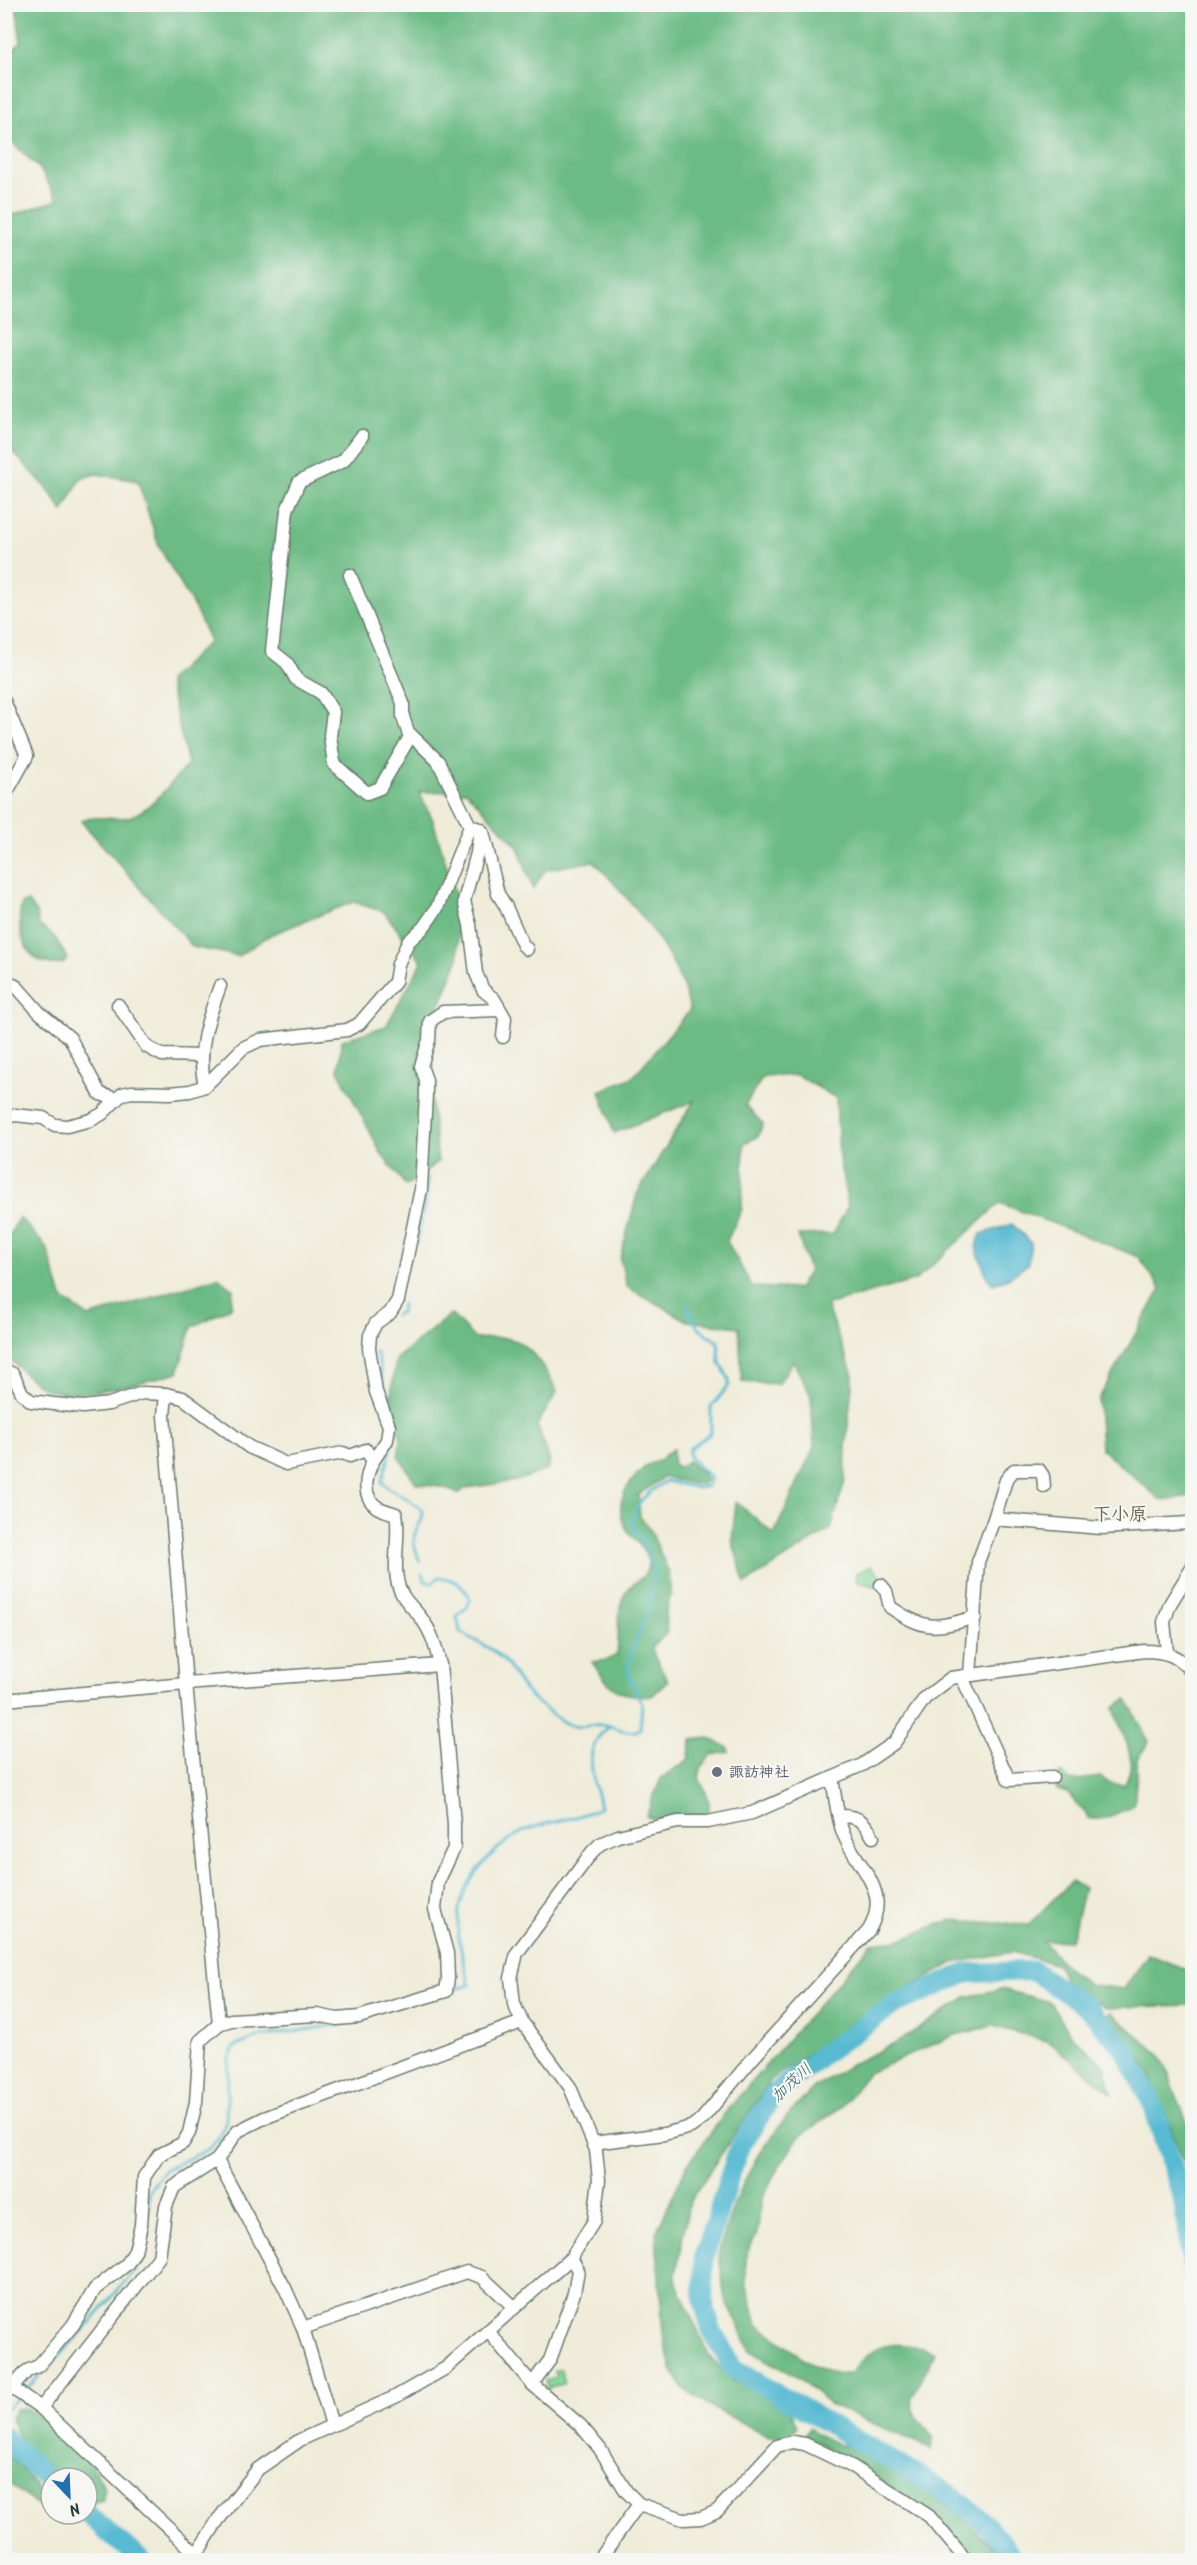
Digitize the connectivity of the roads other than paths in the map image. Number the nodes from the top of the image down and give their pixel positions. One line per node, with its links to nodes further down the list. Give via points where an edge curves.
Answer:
1 (362, 436): 4 (street, via 344,461 299,482 287,510 272,651 296,679 321,693 333,712 330,736 334,764 367,793 380,788)
2 (350, 575): 4 (street, via 403,703 403,717)
3 (4, 701): 5 (street, via 27,756)
4 (411, 735): 6 (street, via 438,761)
5 (4, 797)
6 (475, 828): 7 (street, via 484,833 498,894); 11 (street, via 477,853 464,901 476,973 483,990 495,999); 14 (street, via 437,908 408,942 395,981 359,1024 348,1030 260,1040 243,1048)
7 (527, 949)
8 (4, 979): 15 (street, via 70,1038 100,1094)
9 (220, 986): 13 (street, via 205,1026)
10 (118, 1005): 13 (street, via 147,1047 162,1055)
11 (499, 1010): 12 (street, via 505,1018); 19 (street, via 443,1012 430,1021 421,1066 426,1094 421,1189 398,1300 370,1335 376,1392 389,1426 387,1440)
12 (503, 1037)
13 (202, 1056): 14 (street)
14 (206, 1086): 15 (street, via 170,1093 132,1092)
15 (117, 1100): 16 (street, via 91,1120 67,1126 43,1118)
16 (4, 1118)
17 (4, 1370): 18 (street, via 13,1374 22,1393 31,1401 83,1407 142,1394)
18 (166, 1394): 19 (street, via 183,1398 249,1447 286,1464 350,1456 366,1450); 30 (street)
19 (373, 1461): 27 (street, via 367,1473 369,1497 375,1506 396,1514 399,1591 435,1640)
20 (1044, 1486): 21 (street, via 1039,1470 1014,1470 1006,1480)
21 (994, 1519): 22 (street, via 1101,1528 1190,1523); 25 (street, via 978,1562)
22 (1192, 1527)
23 (1192, 1568): 26 (street, via 1164,1622)
24 (881, 1585): 25 (street, via 890,1607 923,1626 946,1626)
25 (975, 1617): 29 (street)
26 (1167, 1652): 28 (street, via 1185,1663); 29 (street, via 1144,1651)
27 (440, 1665): 30 (street); 37 (street, via 454,1824 454,1848 438,1882 435,1909 447,1953 446,1991 359,2017 337,2019 317,2015)
28 (1192, 1673)
29 (966, 1676): 32 (street, via 1009,1780); 33 (street, via 951,1678 925,1698 894,1743 862,1765)
30 (186, 1683): 31 (street); 37 (street)
31 (4, 1700)
32 (1052, 1777)
33 (832, 1778): 34 (street); 36 (street, via 752,1814 670,1824 600,1844 517,1953 511,1978 514,2004)
34 (840, 1816): 35 (street, via 857,1817); 38 (street, via 843,1832 876,1887 878,1915 869,1930 702,2119 691,2127 664,2134)
35 (873, 1837)
36 (522, 2022): 38 (street, via 570,2086); 39 (street, via 264,2118 238,2131)
37 (219, 2024): 45 (street, via 200,2041 196,2102 189,2133 183,2143 159,2155 144,2177 135,2251 127,2264 95,2289 73,2325 38,2366 27,2371)
38 (593, 2143): 40 (street, via 599,2180 594,2221)
39 (217, 2160): 42 (street); 46 (street, via 174,2187 166,2206 159,2257)
40 (571, 2258): 41 (street); 44 (street, via 578,2270 574,2293 550,2360)
41 (514, 2307): 42 (street, via 482,2277 467,2272); 43 (street)
42 (303, 2328): 47 (street)
43 (488, 2331): 44 (street); 47 (street, via 446,2368 395,2397)
44 (532, 2384): 48 (street, via 581,2426)
45 (11, 2389): 46 (street)
46 (41, 2408): 49 (street)
47 (332, 2425): 49 (street, via 300,2440 258,2469 218,2520)
48 (639, 2505): 50 (street); 51 (street, via 683,2519 701,2518 717,2511 777,2446 805,2444 853,2467 928,2516)
49 (198, 2559)
50 (598, 2560)
51 (966, 2560)

